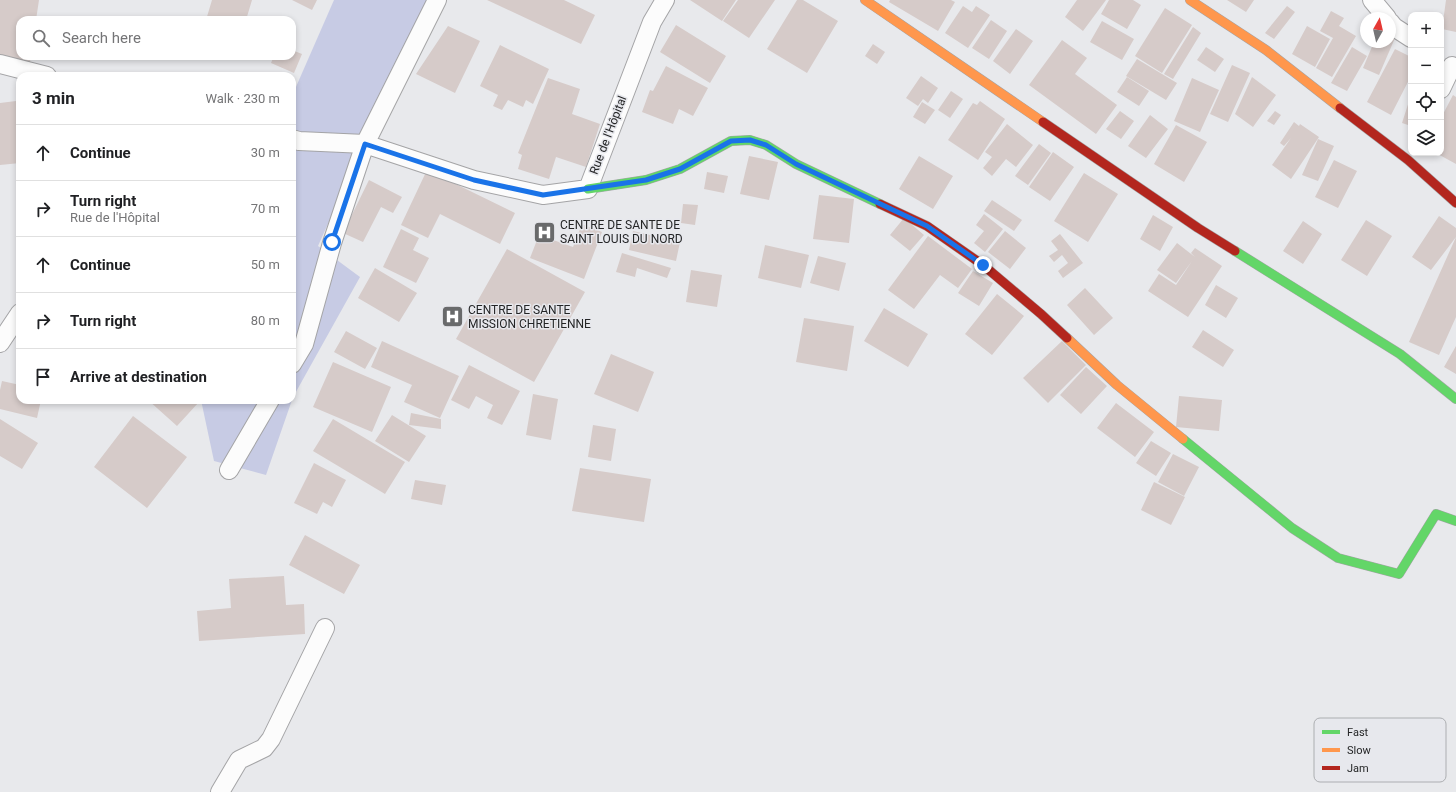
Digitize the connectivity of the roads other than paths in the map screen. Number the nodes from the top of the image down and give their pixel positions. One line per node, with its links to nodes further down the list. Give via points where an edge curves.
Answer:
1 (437, 0): 14 (street)
2 (665, 0): 17 (street, Rue de l'Hôpital, via 652,22)
3 (865, 0): 22 (street, via 1198,228 1400,354)
4 (1190, 0): 15 (street, via 1266,50)
5 (1372, 0): 6 (street)
6 (1382, 12)
7 (1396, 28): 8 (street)
8 (1408, 36)
9 (0, 64): 11 (street)
10 (1450, 65): 12 (street)
11 (31, 72)
12 (1443, 84)
13 (296, 141): 14 (street, Rue de l'Hôpital)
14 (365, 144): 17 (street, Rue de l'Hôpital, via 474,180 543,195); 21 (street, via 332,242 304,344)
15 (1408, 155)
16 (1409, 156): 18 (street)
17 (588, 189): 25 (street, via 646,180 680,169 731,141 750,140 766,145 796,164 927,226 983,265 1041,314 1116,385 1292,528 1338,558 1399,574 1436,514)
18 (1456, 202)
19 (16, 319): 20 (street)
20 (0, 343)
21 (296, 357)
22 (1456, 399)
23 (268, 404): 24 (street)
24 (229, 470)
25 (1456, 521)
26 (325, 628): 27 (street, via 272,739 264,748 239,760)
27 (220, 792)

